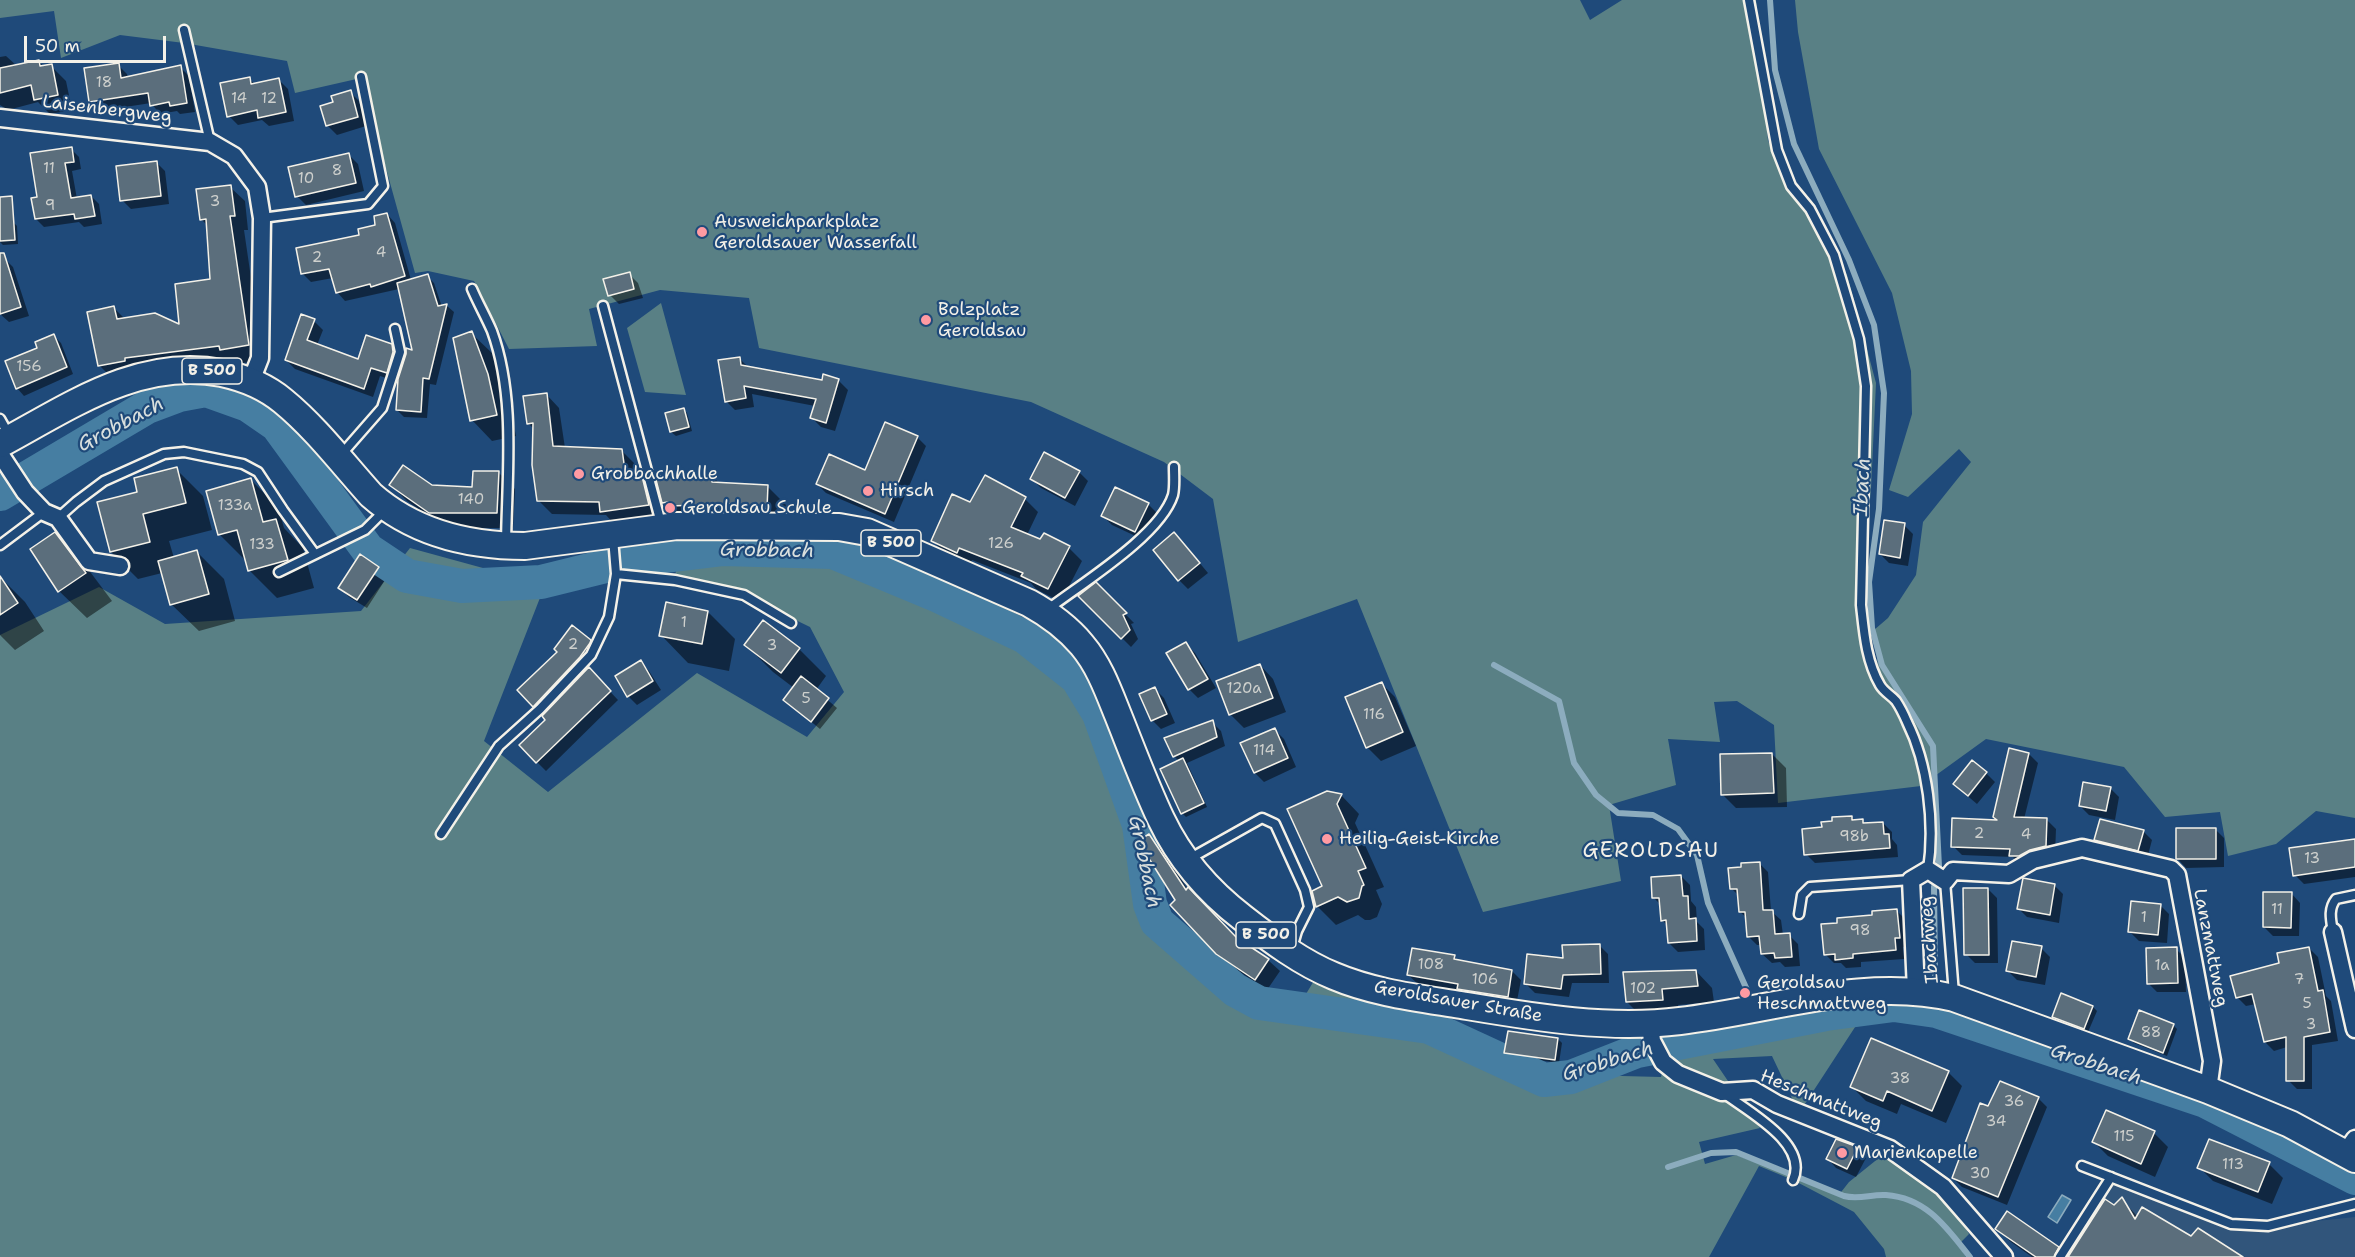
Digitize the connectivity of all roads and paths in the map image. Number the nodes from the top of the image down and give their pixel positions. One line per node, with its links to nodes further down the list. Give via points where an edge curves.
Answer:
1 (1749, 0): 29 (lane, via 1777,150 1791,186 1810,209 1834,255 1859,339 1866,386 1861,605 1864,636 1880,686 1896,701 1921,753 1930,852)
2 (183, 30): 5 (lane)
3 (361, 77): 6 (lane, via 383,186 368,204)
4 (0, 118): 5 (street, Laisenbergweg)
5 (210, 142): 6 (street, Laisenbergweg, via 234,156 256,187)
6 (262, 218): 10 (street, Laisenbergweg, via 260,358)
7 (472, 289): 19 (lane, via 492,331 503,376 508,433)
8 (603, 306): 16 (lane)
9 (395, 328): 12 (lane, via 400,352 382,408)
10 (251, 381): 11 (main road, Geroldsauer Straße / B 500, via 193,369 144,375 115,384); 12 (main road, Geroldsauer Straße / B 500, via 283,401)
11 (3, 439): 15 (street, Geroldsauer Straße, via 11,471 25,492)
12 (338, 459): 14 (main road, Geroldsauer Straße / B 500)
13 (1174, 467): 24 (lane, via 1173,495 1154,527)
14 (387, 509): 19 (main road, Geroldsauer Straße / B 500, via 437,533); 20 (lane, via 365,530)
15 (51, 515): 18 (lane); 20 (lane, via 104,481 164,454 184,452 243,464 258,472); 21 (street, Geroldsauer Straße, via 89,561)
16 (663, 527): 17 (main road, Geroldsauer Straße / B 500); 24 (main road, Geroldsauer Straße / B 500, via 854,529)
17 (613, 543): 19 (main road, Geroldsauer Straße / B 500); 23 (lane)
18 (0, 545)
19 (506, 546)
20 (315, 554): 22 (lane)
21 (120, 566)
22 (279, 572)
23 (616, 574): 25 (lane, via 675,580 744,595); 26 (lane, via 609,617 591,654 499,746)
24 (1044, 612): 28 (main road, Geroldsauer Straße / B 500, via 1077,639 1099,670 1162,820)
25 (791, 623)
26 (441, 834)
27 (2082, 848): 29 (street, Ibachweg, via 2033,860 2009,874 1953,871); 39 (street, Lanzmattweg, via 2171,869 2177,875 2212,1061)
28 (1186, 861): 34 (main road, Geroldsauer Straße / B 500, via 1215,894); 34 (lane, via 1262,818 1275,824 1309,907)
29 (1937, 875): 30 (street); 36 (lane, Ibachweg)
30 (1911, 880): 32 (lane, via 1810,887 1802,895); 35 (street)
31 (2355, 895): 33 (lane, via 2336,899 2332,904)
32 (1799, 914)
33 (2333, 932): 37 (street)
34 (1291, 952): 38 (main road, Geroldsauer Straße / B 500, via 1333,976 1403,996)
35 (1916, 990): 36 (main road, Geroldsauer Straße / B 500); 38 (main road, Geroldsauer Straße / B 500, via 1876,990 1680,1022)
36 (1954, 998): 39 (main road, Geroldsauer Straße / B 500)
37 (2355, 1029)
38 (1651, 1032): 40 (street, Heschmattweg, via 1663,1062 1678,1074)
39 (2208, 1090): 41 (main road, Geroldsauer Straße / B 500)
40 (1722, 1092): 43 (lane, Heschmattweg, via 1777,1133 1795,1157); 46 (street, Heschmattweg, via 1753,1090 1777,1104 1890,1149 1943,1187)
41 (2352, 1150)
42 (2082, 1166): 44 (lane)
43 (1794, 1176)
44 (2111, 1177): 45 (lane, via 2232,1224 2268,1226); 47 (lane)
45 (2355, 1204)
46 (2004, 1257)
47 (2060, 1257)

